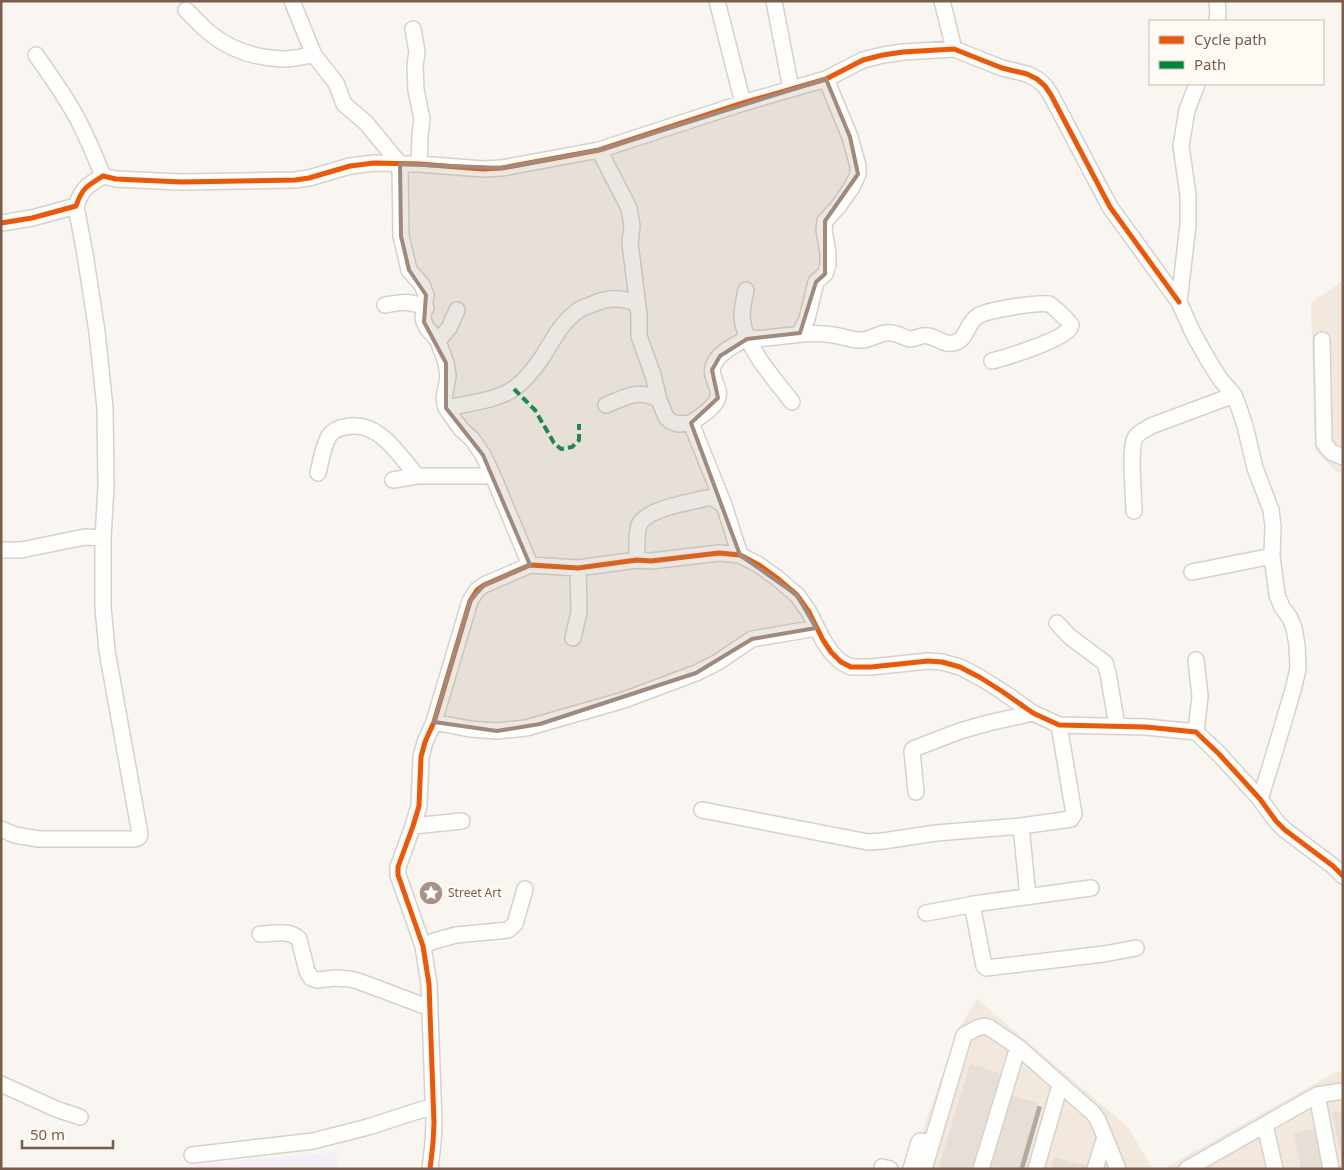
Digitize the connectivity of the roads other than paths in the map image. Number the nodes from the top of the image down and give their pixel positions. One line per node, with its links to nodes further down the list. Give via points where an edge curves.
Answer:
1 (292, 1): 11 (street)
2 (717, 1): 15 (street)
3 (774, 1): 14 (street)
4 (942, 1): 9 (street)
5 (1217, 1): 7 (street)
6 (186, 10): 11 (street, via 211,34 245,52 284,59)
7 (1217, 20)
8 (413, 30): 18 (street, via 417,52 416,90 422,119)
9 (954, 49): 12 (street, via 882,55 863,60); 23 (street, via 1026,74 1045,86 1110,207)
10 (36, 55): 19 (street, via 77,117)
11 (314, 55): 17 (street, via 336,83 344,104 366,123)
12 (826, 79): 14 (street); 28 (street, via 850,137 858,174 838,207 825,221 828,265 825,274 816,282)
13 (1197, 85): 23 (street, via 1187,110 1181,146 1188,196 1188,225)
14 (791, 89): 15 (street)
15 (744, 103): 16 (street)
16 (598, 150): 18 (street, via 502,168); 24 (street, via 629,208)
17 (400, 164): 18 (street); 19 (street, via 350,166 296,180 181,182); 26 (street, via 401,236 409,270 426,295)
18 (419, 164)
19 (103, 176): 20 (street, via 83,191)
20 (76, 206): 21 (street); 46 (street, via 86,254 105,408)
21 (1, 223)
22 (746, 290): 29 (street, via 742,316)
23 (1179, 302): 33 (street, via 1207,358)
24 (637, 304): 34 (street, via 639,336 654,375); 37 (street, via 613,298 579,310 568,319 529,375 514,389 498,397)
25 (385, 305): 26 (street, via 409,302)
26 (426, 308): 31 (street, via 424,322)
27 (457, 310): 31 (street)
28 (800, 333): 29 (street); 32 (street, via 852,340 893,333 905,338 928,336 954,343 966,334 978,316 1044,304 1051,305 1070,322 1066,334)
29 (747, 339): 35 (street); 38 (street, via 731,347 713,364 718,398)
30 (1322, 340): 39 (street, via 1324,443 1330,452)
31 (438, 341): 37 (street, via 448,376)
32 (992, 361)
33 (1234, 395): 45 (street, via 1151,426 1136,436 1132,466); 49 (street, via 1271,510)
34 (659, 400): 36 (street, via 637,394); 38 (street, via 670,421)
35 (792, 402)
36 (606, 405)
37 (446, 408): 42 (street, via 477,446)
38 (691, 423): 44 (street)
39 (1343, 457)
40 (318, 473): 41 (street, via 330,436 338,428 352,425 370,428 384,437)
41 (417, 476): 42 (street); 43 (street)
42 (493, 476): 51 (street)
43 (393, 480)
44 (724, 505): 48 (street); 50 (street, via 713,498 706,498 654,511 638,527)
45 (1134, 511)
46 (103, 538): 47 (street, via 85,537 21,550); 69 (street, via 107,651 139,837 39,839)
47 (1, 550)
48 (740, 555): 50 (street, via 719,553); 55 (street, via 760,565 797,595)
49 (1272, 556): 53 (street); 64 (street, via 1277,595 1294,628 1298,669)
50 (637, 560): 52 (street)
51 (530, 565): 52 (street); 59 (street, via 484,585 470,601)
52 (578, 568): 56 (street, via 578,612)
53 (1192, 572)
54 (1056, 623): 61 (street, via 1105,663)
55 (816, 628): 58 (street, via 831,652 851,667 942,662 980,678); 59 (street, via 752,639 696,674 624,700 526,728 497,731)
56 (573, 638)
57 (1196, 660): 62 (street, via 1200,696)
58 (1033, 713): 60 (street); 63 (street, via 960,731 913,749)
59 (434, 722): 67 (street, via 421,757 419,806)
60 (1059, 725): 61 (street); 68 (street, via 1073,817)
61 (1117, 726): 62 (street)
62 (1196, 732): 64 (street)
63 (916, 792)
64 (1260, 799): 70 (street, via 1285,830)
65 (702, 810): 68 (street, via 868,842)
66 (462, 821): 67 (street)
67 (413, 826): 77 (street, via 398,875)
68 (1021, 826): 73 (street)
69 (1, 829)
70 (1343, 876)
71 (1092, 888): 73 (street)
72 (525, 889): 77 (street, via 515,924 508,930 456,935)
73 (1028, 897): 74 (street)
74 (972, 904): 75 (street); 78 (street, via 984,966 988,968)
75 (926, 913)
76 (260, 934): 79 (street, via 295,935 311,978 358,981)
77 (423, 946): 79 (street)
78 (1136, 948)
79 (430, 1008): 85 (street)
80 (1018, 1048): 82 (street); 89 (street, via 984,1026 964,1035); 94 (street)
81 (1, 1084): 86 (street)
82 (1060, 1085): 88 (street, via 1093,1113); 95 (street)
83 (1343, 1091): 84 (street)
84 (1317, 1095): 87 (street); 100 (street)
85 (433, 1106): 90 (street, via 313,1141); 91 (street)
86 (80, 1118)
87 (1265, 1125): 98 (street); 99 (street)
88 (1104, 1137): 96 (street); 97 (street)
89 (932, 1143): 92 (street, via 919,1142); 93 (street)
90 (192, 1155)
91 (430, 1169)
92 (911, 1169)
93 (924, 1169)
94 (981, 1169)
95 (1036, 1169)
96 (1095, 1169)
97 (1118, 1169)
98 (1187, 1169)
99 (1275, 1169)
100 (1331, 1169)

